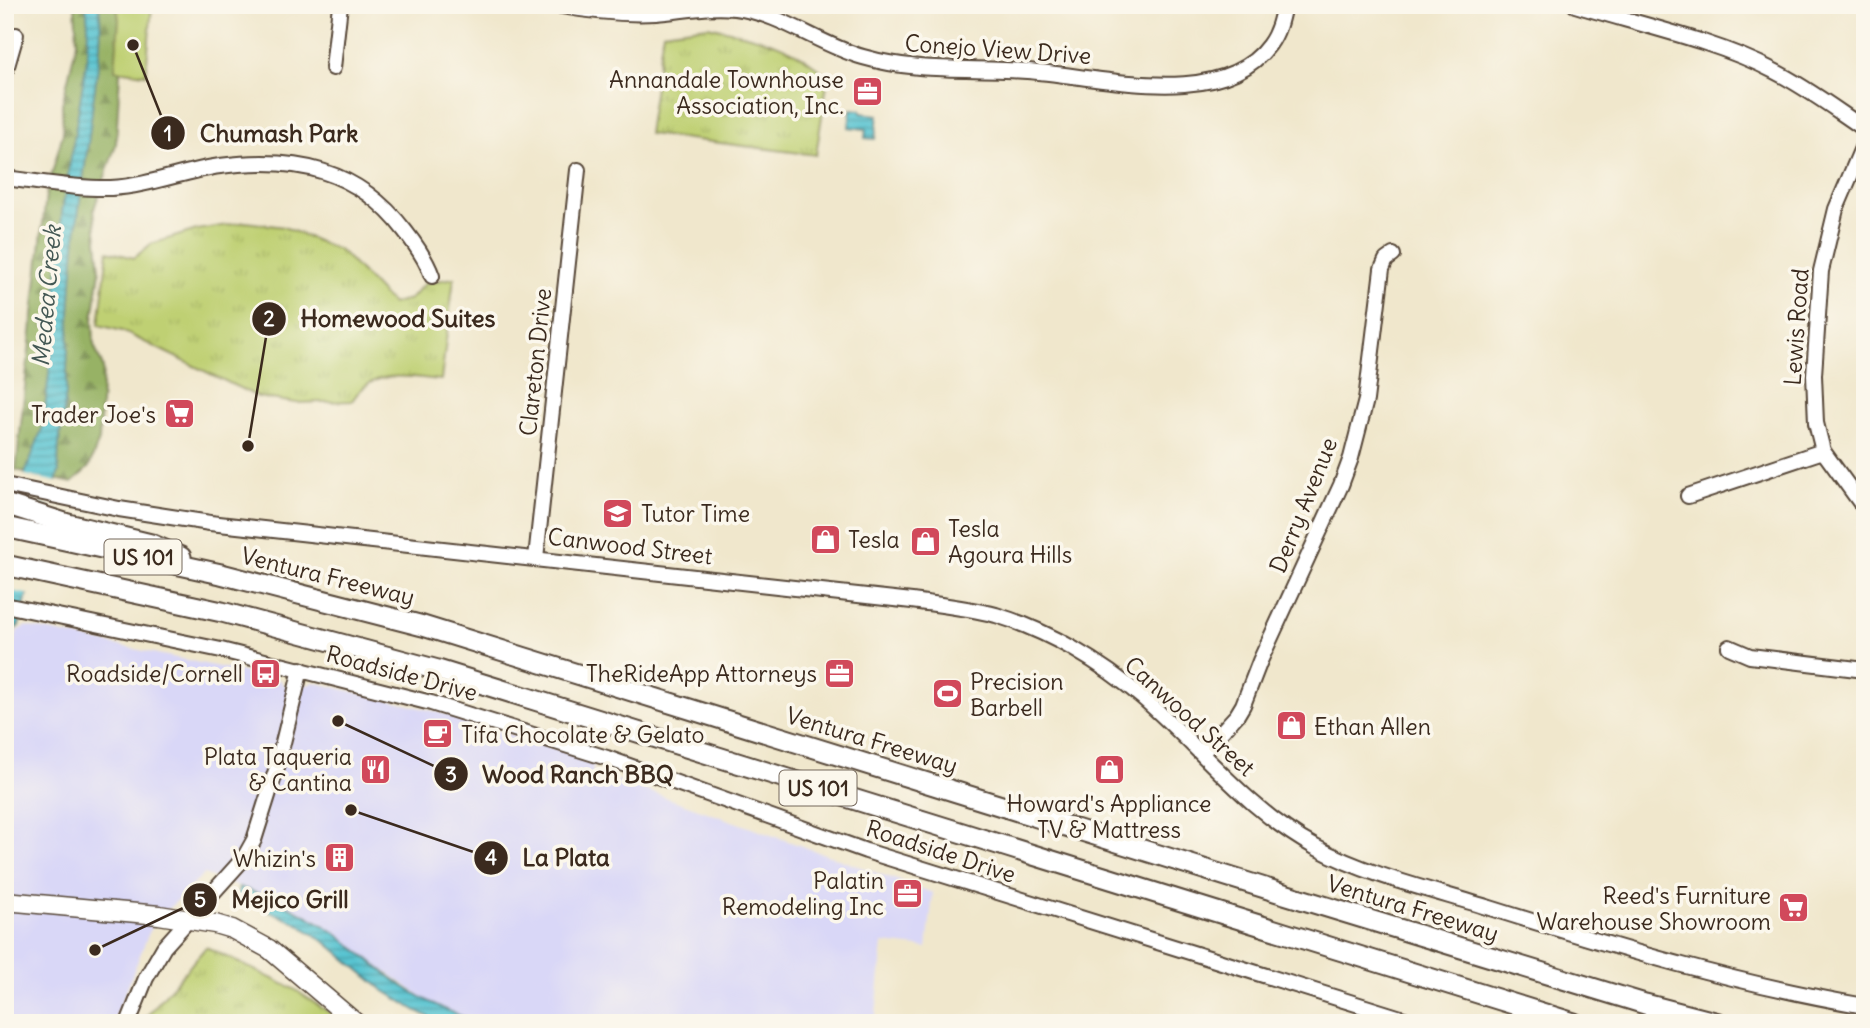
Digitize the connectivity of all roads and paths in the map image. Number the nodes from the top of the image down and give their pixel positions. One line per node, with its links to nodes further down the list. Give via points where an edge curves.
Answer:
1 (340, 5): 7 (street)
2 (555, 5): 3 (street, Conejo View Drive, via 624,14 736,8 767,16 863,57 911,68 1030,71 1181,84 1213,79 1253,61 1279,28)
3 (1284, 5)
4 (1575, 5): 5 (street)
5 (1600, 9): 9 (street, via 1752,61)
6 (16, 35): 8 (street)
7 (333, 68)
8 (5, 73)
9 (1865, 129)
10 (1865, 141): 15 (street, Lewis Road, via 1836,209 1821,271 1814,393)
11 (578, 170): 21 (street, Clareton Drive)
12 (5, 178): 14 (street, via 99,188 222,166 283,165 334,174 369,193 392,214)
13 (1393, 255): 27 (street, Derry Avenue, via 1382,269 1366,400 1341,485 1243,705)
14 (432, 276)
15 (1823, 452): 17 (street); 18 (street, Lewis Road)
16 (7, 495): 20 (highway); 21 (street, Canwood Street, via 58,497 210,523)
17 (1688, 496)
18 (1865, 509)
19 (5, 527): 20 (highway, Ventura Freeway / US 101)
20 (67, 532): 35 (highway, Ventura Freeway / US 101, via 423,626 1307,901)
21 (536, 558): 27 (street, Canwood Street, via 912,601 996,616 1049,636 1092,660 1144,699)
22 (5, 565): 34 (highway, US 101, via 222,612 438,670)
23 (5, 605): 25 (street, Roadside Drive)
24 (1729, 647): 26 (street, via 1750,656)
25 (301, 669): 29 (street, via 254,840 244,858); 33 (street, Roadside Drive, via 432,703 607,758 866,851)
26 (1865, 670)
27 (1202, 754): 30 (street, Canwood Street, via 1262,812 1356,866 1648,957)
28 (5, 901): 29 (main road)
29 (189, 919): 31 (street, via 154,962); 32 (main road, via 232,929 269,949)
30 (1865, 1006)
31 (128, 1023)
32 (356, 1023)
33 (1418, 1023)
34 (1574, 1023)
35 (1718, 1023)

